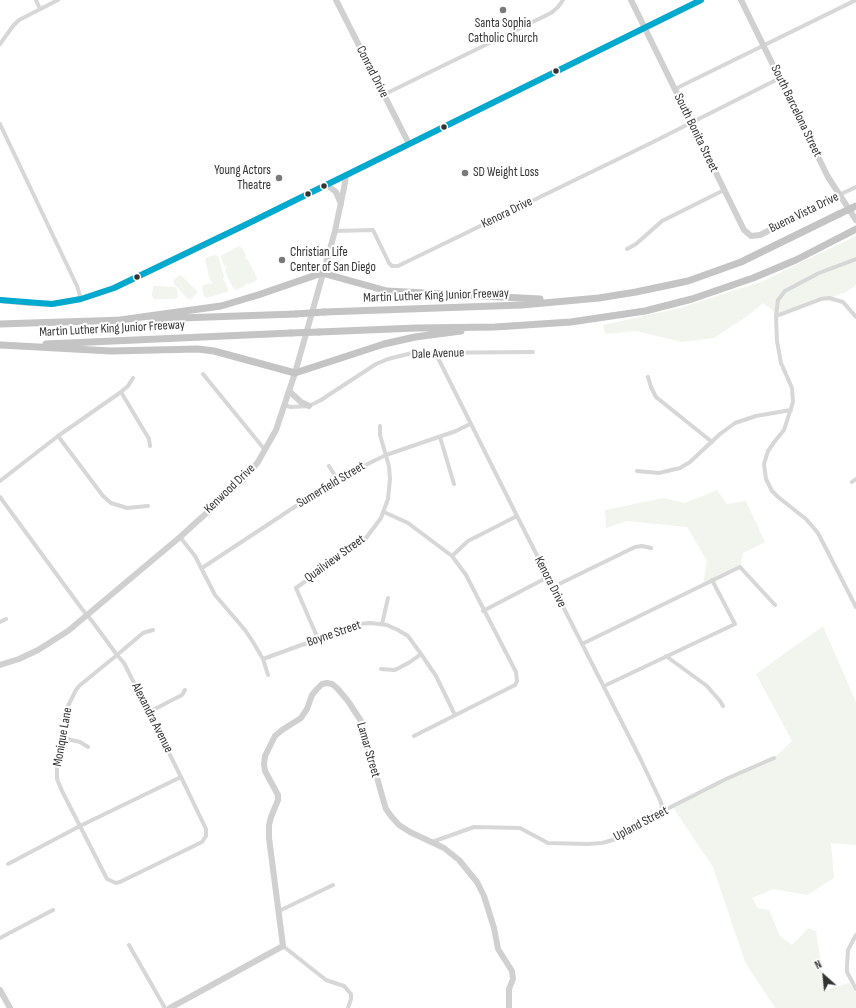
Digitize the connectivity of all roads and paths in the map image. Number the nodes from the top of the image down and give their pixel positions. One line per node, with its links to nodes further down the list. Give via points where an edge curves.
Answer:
1 (36, 0): 10 (street)
2 (58, 0): 10 (street)
3 (336, 0): 16 (main road, Conrad Drive)
4 (562, 0): 16 (street, via 551,13)
5 (631, 0): 11 (main road, South Bonita Street)
6 (701, 0): 11 (main road)
7 (741, 0): 13 (main road, South Barcelona Street)
8 (854, 1): 9 (street); 13 (street)
9 (856, 7)
10 (40, 9): 12 (street, via 19,20)
11 (644, 28): 15 (main road, South Bonita Street); 19 (main road)
12 (0, 44)
13 (763, 46): 14 (main road, South Barcelona Street); 15 (street)
14 (780, 78): 17 (street); 24 (main road, South Barcelona Street)
15 (675, 89): 17 (main road, South Bonita Street)
16 (383, 95): 19 (main road, Conrad Drive)
17 (692, 122): 23 (main road, South Bonita Street); 29 (street, Kenora Drive, via 398,266 389,263 373,230)
18 (0, 124): 34 (street)
19 (409, 144): 20 (main road)
20 (346, 176): 21 (main road); 25 (main road, Kenwood Drive)
21 (327, 185): 25 (main road, via 336,192); 34 (main road, via 120,285)
22 (856, 187): 24 (street, Buena Vista Drive)
23 (724, 190): 30 (main road, South Bonita Street, via 744,230); 31 (street, via 662,221)
24 (839, 195): 27 (main road, South Barcelona Street); 30 (main road, Buena Vista Drive, via 760,235)
25 (341, 204): 29 (main road, Kenwood Drive)
26 (856, 206): 36 (highway, Martin Luther King Junior Freeway, bridge, via 741,262 688,280 636,292)
27 (856, 220)
28 (854, 230): 41 (highway, Martin Luther King Junior Freeway, via 775,269 692,299 646,311 595,319)
29 (335, 231): 33 (main road, Kenwood Drive)
30 (751, 236)
31 (627, 249)
32 (856, 259): 37 (street, via 819,273 785,292 777,303)
33 (322, 273): 36 (highway, via 387,292); 39 (highway, via 221,306); 45 (main road, Kenwood Drive)
34 (81, 299): 35 (main road, via 46,304)
35 (0, 300)
36 (568, 301): 39 (highway, Martin Luther King Junior Freeway, bridge, via 522,305)
37 (776, 316): 38 (street, via 829,298 843,302); 53 (street, via 781,363 792,388)
38 (856, 317)
39 (120, 320): 40 (highway, Martin Luther King Junior Freeway)
40 (0, 324)
41 (495, 327): 42 (highway, Martin Luther King Junior Freeway, bridge); 45 (highway, via 392,342)
42 (0, 345): 45 (highway, via 110,351 198,349)
43 (435, 352): 44 (street, Dale Avenue); 52 (street, Dale Avenue, via 412,353 376,364); 54 (street, Kenora Drive)
44 (533, 352)
45 (295, 373): 49 (main road, Kenwood Drive)
46 (203, 374): 60 (street)
47 (648, 377): 58 (street, via 656,397)
48 (132, 378): 50 (street)
49 (289, 391): 51 (main road, Kenwood Drive); 52 (main road)
50 (121, 392): 56 (street); 59 (street, via 149,439)
51 (284, 404): 52 (street, Dale Avenue, via 291,407); 60 (main road, Kenwood Drive, via 276,430)
52 (309, 406)
53 (791, 410): 58 (street, via 756,416 736,423); 80 (street, via 784,430 768,451 764,464 766,479 778,497 813,526)
54 (470, 424): 57 (street, Sumerfield Street); 70 (street, Kenora Drive)
55 (380, 426): 61 (street, Quailview Street)
56 (58, 436): 65 (street); 68 (street, via 103,496 112,503 127,508)
57 (440, 437): 61 (street, Sumerfield Street); 66 (street)
58 (712, 442): 63 (street, via 690,462 674,470 659,473)
59 (150, 446)
60 (266, 450): 71 (main road, Kenwood Drive, via 243,480)
61 (386, 455): 64 (street, Sumerfield Street); 69 (street, Quailview Street, via 390,486)
62 (329, 466): 64 (street)
63 (637, 471)
64 (337, 479): 74 (street, Sumerfield Street)
65 (0, 481)
66 (454, 484)
67 (0, 497): 82 (street, Alexandra Avenue)
68 (148, 506)
69 (384, 512): 73 (street, via 408,523); 87 (street, Quailview Street, via 366,538 296,588)
70 (516, 516): 73 (street, via 468,542); 75 (street, Kenora Drive)
71 (180, 537): 74 (street); 82 (main road, Kenwood Drive)
72 (651, 548): 77 (street, via 635,547)
73 (452, 556): 81 (street, via 466,575)
74 (202, 568): 92 (street, via 215,595 245,630)
75 (548, 577): 77 (street, Kenora Drive); 81 (street)
76 (712, 580): 79 (street, via 740,567); 88 (street); 91 (street, via 735,624)
77 (553, 587): 88 (street, Kenora Drive)
78 (388, 598): 85 (street)
79 (775, 605)
80 (856, 607)
81 (483, 610): 100 (street, via 516,672 517,681 515,685)
82 (86, 614): 90 (street, Alexandra Avenue); 93 (main road, Kenwood Drive, via 48,645)
83 (6, 619): 84 (street)
84 (0, 622)
85 (382, 624): 87 (street, Boyne Street, via 359,624); 89 (street, Boyne Street, via 408,636)
86 (153, 630): 90 (street, Monique Lane, via 143,633)
87 (318, 639): 92 (street, Boyne Street)
88 (582, 644): 96 (street, Kenora Drive)
89 (421, 654): 94 (street, via 394,670); 100 (street, Boyne Street, via 436,676)
90 (117, 655): 99 (street, Alexandra Avenue); 102 (street, Monique Lane, via 79,686 73,694 66,711)
91 (666, 656): 96 (street); 98 (street, via 707,686)
92 (263, 660): 95 (street)
93 (0, 665)
94 (381, 669)
95 (268, 675)
96 (604, 686): 106 (street, Kenora Drive, via 660,800)
97 (185, 690): 99 (street, via 182,695)
98 (723, 706)
99 (149, 712): 105 (street, Alexandra Avenue)
100 (456, 716): 101 (street)
101 (414, 736)
102 (63, 738): 103 (street); 107 (street, Monique Lane, via 57,764 57,779)
103 (88, 747)
104 (774, 758): 106 (street, Upland Street)
105 (181, 777): 107 (street); 110 (street, Alexandra Avenue, via 206,829 206,836 202,842 120,882 111,881)
106 (661, 812): 108 (street, Upland Street, via 657,818 616,839 602,843 548,843 520,828 474,827)
107 (80, 826): 109 (street); 110 (street, Monique Lane)
108 (432, 842): 113 (main road, Lamar Street, via 410,832 386,809 361,721 337,688 332,684 322,684 312,695 301,718 275,736 265,756 265,771 278,795 269,833); 124 (main road, Lamar Street, via 459,860 477,882 484,896 498,949 512,971)
109 (8, 864)
110 (104, 873)
111 (333, 885): 113 (street)
112 (53, 910): 115 (street)
113 (279, 911): 117 (main road, Lamar Street)
114 (856, 936): 118 (street, via 848,950 847,965)
115 (0, 938)
116 (130, 945): 121 (street)
117 (283, 946): 122 (main road); 123 (street, via 326,980 344,986 351,994)
118 (856, 989)
119 (0, 990): 120 (main road)
120 (10, 1008)
121 (165, 1008)
122 (170, 1008)
123 (348, 1008)
124 (509, 1008)

